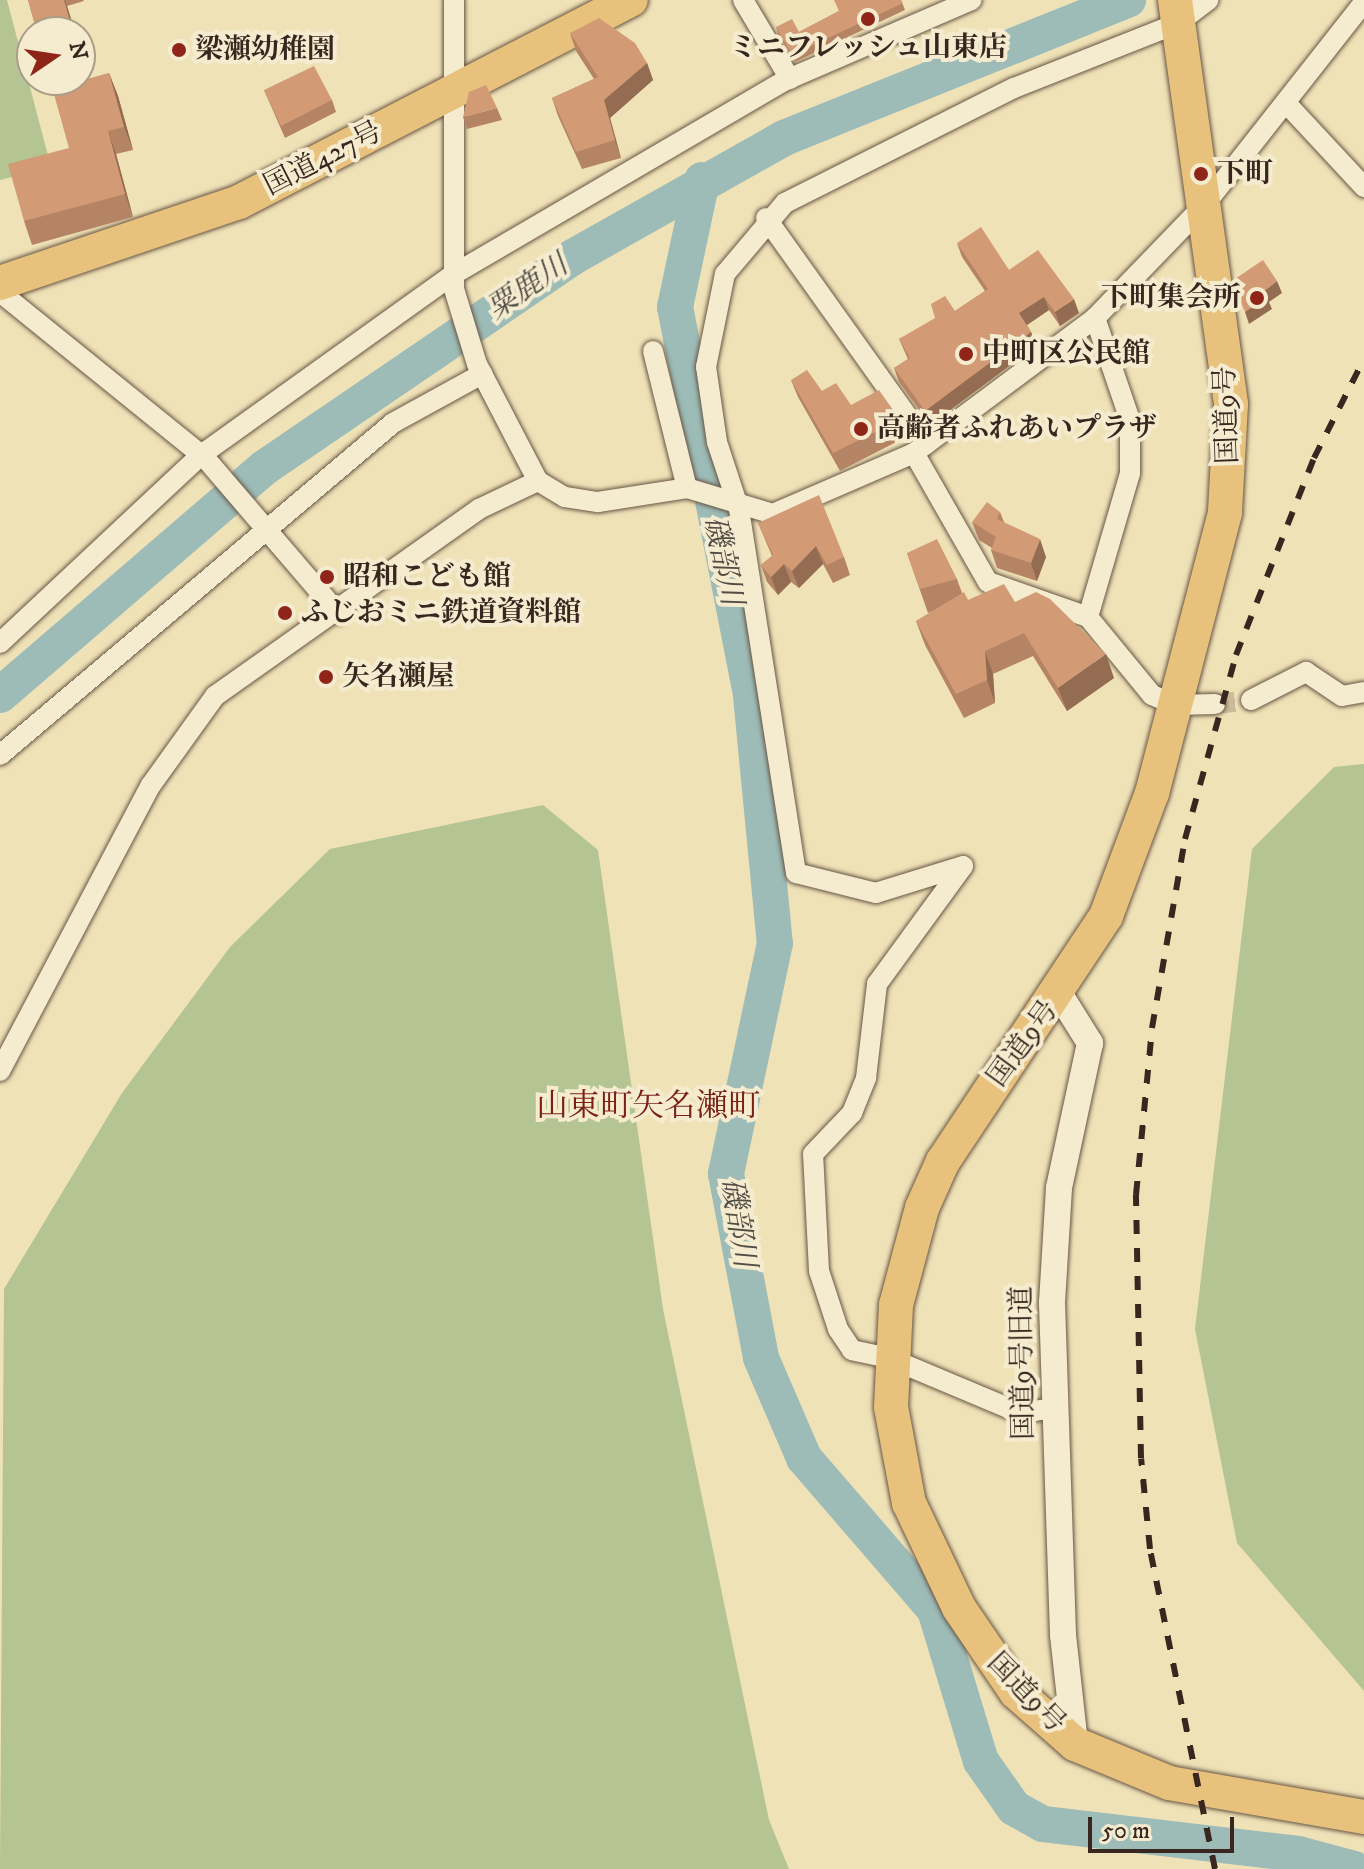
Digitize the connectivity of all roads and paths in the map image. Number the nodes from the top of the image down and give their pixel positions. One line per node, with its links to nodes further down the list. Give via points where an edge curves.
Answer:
1 (454, 0): 9 (street)
2 (631, 0): 9 (highway, 国道427号)
3 (743, 0): 8 (street)
4 (972, 0): 8 (street)
5 (1208, 0): 7 (street)
6 (1364, 2): 10 (street)
7 (1176, 11): 12 (highway, 国道9号); 13 (street, via 851,164)
8 (790, 79): 14 (street)
9 (454, 90): 14 (street); 15 (highway, 国道427号, via 239,202)
10 (1286, 103): 11 (street); 12 (street)
11 (1364, 187)
12 (1206, 203): 17 (street); 32 (highway, 国道9号, via 1231,404 1230,471)
13 (766, 218): 20 (street); 24 (street, via 725,274 706,367 717,442)
14 (454, 282): 19 (street); 21 (street)
15 (0, 283)
16 (0, 292): 21 (street)
17 (1095, 318): 20 (street); 27 (street, via 1130,420 1130,473)
18 (653, 351): 23 (street)
19 (480, 369): 22 (street); 25 (street, via 393,423)
20 (921, 448): 24 (street, via 773,514); 27 (street, via 988,582)
21 (203, 457): 25 (street); 28 (street)
22 (538, 481): 23 (street, via 565,497 598,502); 26 (street, via 479,509)
23 (687, 488): 24 (street)
24 (739, 509): 36 (street, via 796,873 876,893 963,866 877,984 866,1078 852,1113 813,1154 819,1271 838,1329 852,1350)
25 (265, 526): 26 (street); 33 (street)
26 (339, 614): 35 (street, via 215,696 151,785)
27 (1088, 617): 32 (street, via 1126,672)
28 (0, 643)
29 (1364, 692): 30 (street, via 1342,696 1306,672)
30 (1251, 700)
31 (1215, 704): 32 (street)
32 (1175, 705): 34 (highway, 国道9号, via 1132,855)
33 (0, 755)
34 (1060, 995): 36 (highway, 国道9号, via 943,1161 907,1256); 37 (street, 国道9号旧道, via 1090,1043 1059,1188)
35 (0, 1071)
36 (889, 1358): 37 (street, via 1020,1413); 38 (highway, 国道9号, via 898,1455 932,1559 984,1652)
37 (1055, 1408): 38 (street, 国道9号旧道, via 1063,1635)
38 (1075, 1744): 39 (highway, 国道9号, via 1169,1783)
39 (1364, 1817)

